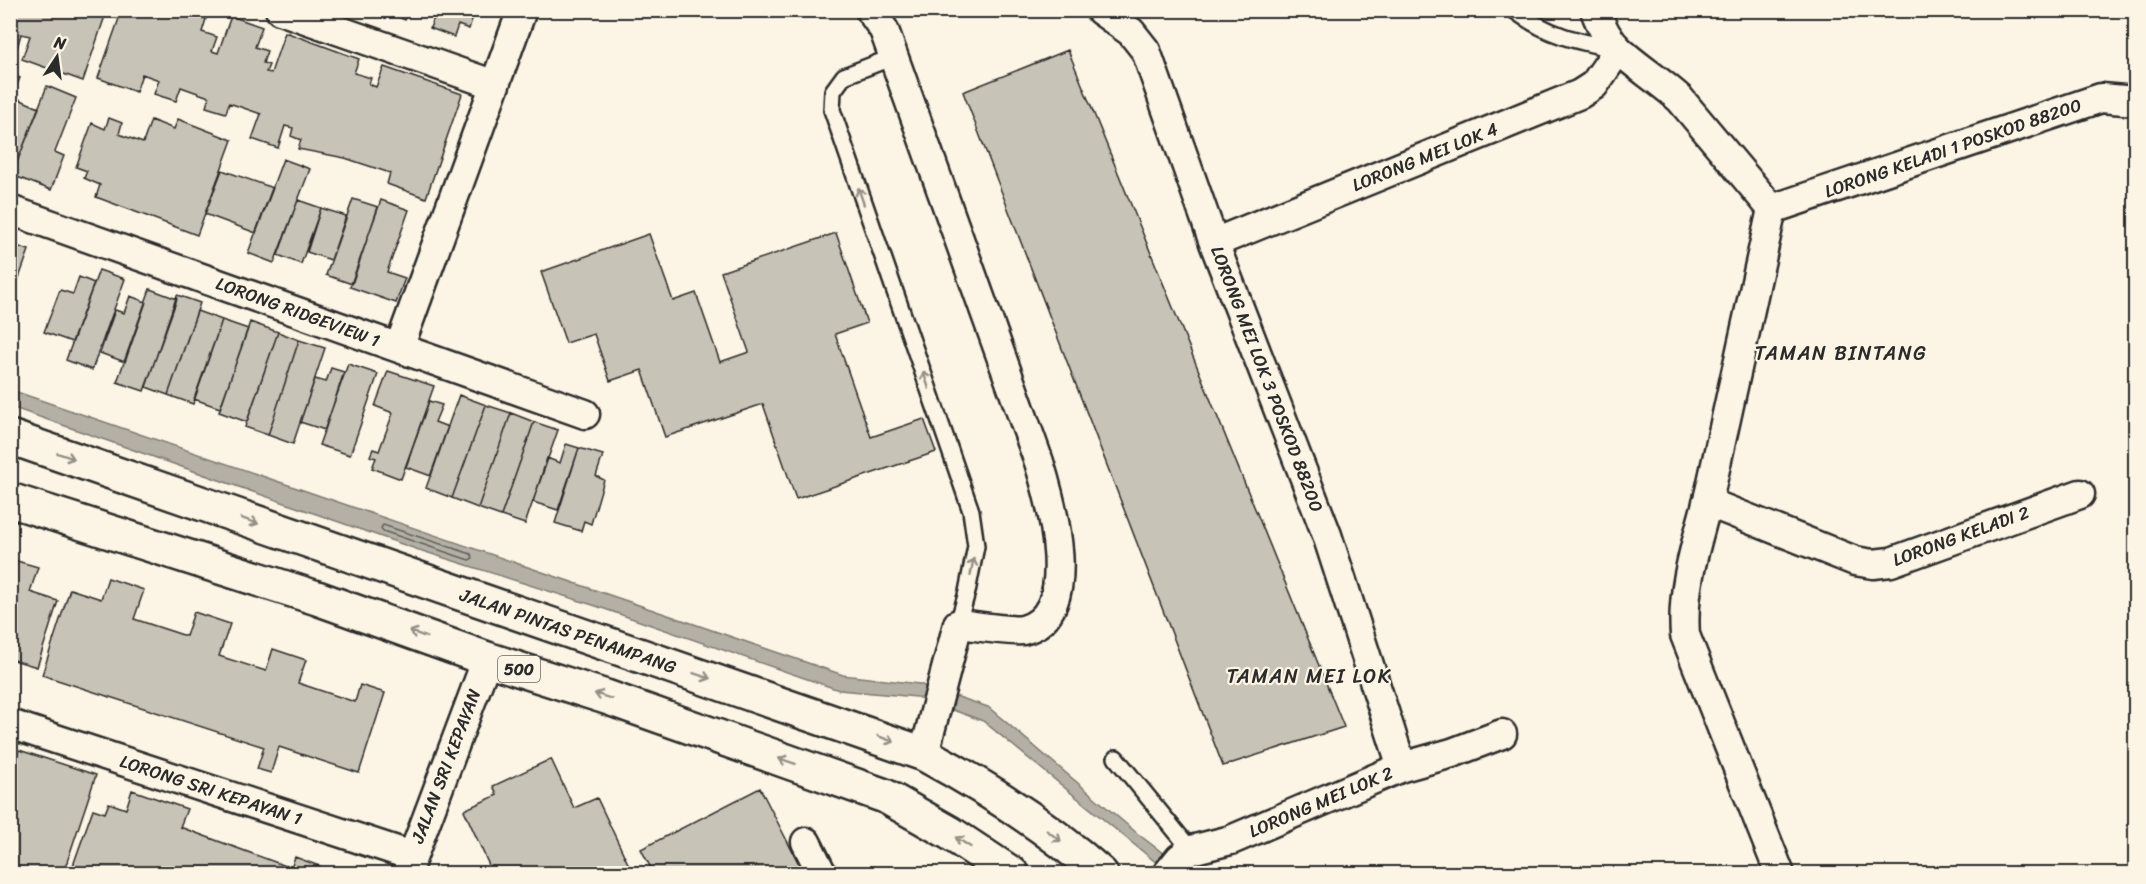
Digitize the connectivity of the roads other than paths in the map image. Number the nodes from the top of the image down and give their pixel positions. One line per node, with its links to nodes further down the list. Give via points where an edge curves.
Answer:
1 (280, 10): 9 (street)
2 (522, 10): 9 (street)
3 (870, 10): 8 (street, via 884,30)
4 (1100, 10): 13 (street, LORONG MEI LOK 3 POSKOD 88200, via 1131,32 1146,51)
5 (1514, 10): 7 (lane, via 1568,39)
6 (1595, 10): 7 (street)
7 (1618, 50): 11 (street, via 1680,99); 13 (street, LORONG MEI LOK 4, via 1594,85 1580,94)
8 (893, 57): 20 (lane, one-way to 8, via 976,546 971,511 831,110 833,91 844,76); 20 (street, via 1039,462 1058,539 1055,596 1045,619 1023,630)
9 (495, 85): 14 (street)
10 (2136, 101): 11 (street, LORONG KELADI 1 POSKOD 88200, via 2101,98)
11 (1772, 209): 19 (street)
12 (10, 210): 14 (street, LORONG RIDGEVIEW 1)
13 (1214, 243): 26 (street, LORONG MEI LOK 3 POSKOD 88200, via 1327,535)
14 (399, 348): 15 (street, LORONG RIDGEVIEW 1)
15 (585, 414)
16 (10, 437): 24 (main road, JALAN PINTAS PENAMPANG, one-way to 24)
17 (2079, 494): 19 (street, LORONG KELADI 2, via 1891,562 1873,564 1855,561)
18 (10, 500): 21 (main road, 500, one-way to 18, via 317,598)
19 (1707, 502): 33 (street, via 1686,584 1685,635)
20 (958, 624): 24 (street)
21 (487, 659): 29 (street, JALAN SRI KEPAYAN); 31 (main road, 500, one-way to 21, via 885,796)
22 (10, 724): 29 (street, LORONG SRI KEPAYAN 1)
23 (1502, 734): 26 (street, LORONG MEI LOK 2)
24 (924, 753): 32 (main road, JALAN PINTAS PENAMPANG, one-way to 32, via 1019,810)
25 (1116, 758): 28 (lane)
26 (1402, 767): 28 (street, LORONG MEI LOK 2)
27 (806, 842): 30 (street)
28 (1179, 861)
29 (409, 865)
30 (822, 873)
31 (1012, 873)
32 (1101, 873)
33 (1780, 873)

